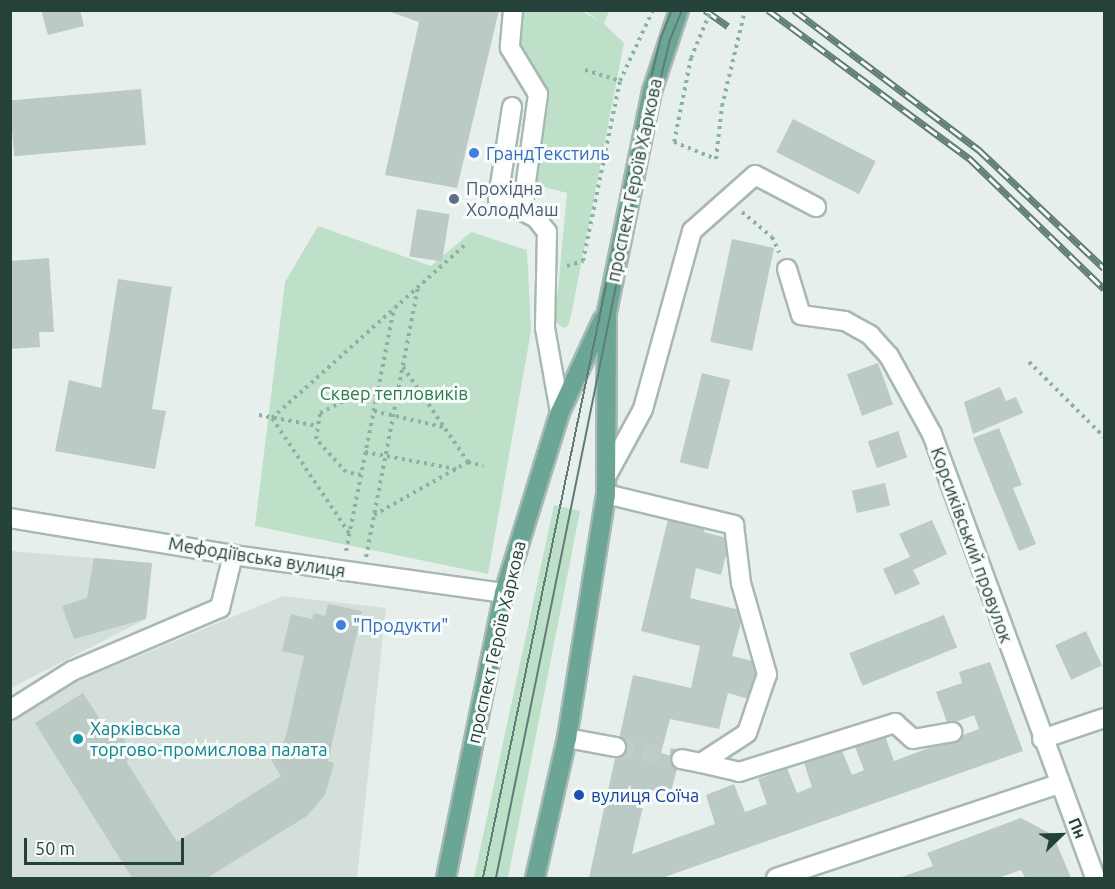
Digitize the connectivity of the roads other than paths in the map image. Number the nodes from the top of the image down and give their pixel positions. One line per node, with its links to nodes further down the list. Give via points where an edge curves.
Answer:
1 (513, 10): 5 (street, via 510,48 538,94)
2 (679, 10): 7 (main road, проспект Героїв Харкова, via 663,48)
3 (512, 107): 5 (street, via 498,199)
4 (816, 207): 9 (street, via 755,175 692,231 643,409)
5 (522, 211): 8 (street, via 536,218 547,232 544,328)
6 (788, 269): 17 (street, Корсиківський провулок, via 801,315 846,321 870,335 889,356 932,434)
7 (607, 312): 8 (main road, проспект Героїв Харкова); 9 (main road, проспект Героїв Харкова)
8 (560, 412): 12 (main road, проспект Героїв Харкова)
9 (606, 485): 16 (main road, проспект Героїв Харкова); 20 (street, via 734,525 741,583 767,674 747,733)
10 (10, 518): 11 (street, Мефодіївська вулиця)
11 (233, 555): 12 (street, Мефодіївська вулиця); 13 (street, via 220,608 72,671)
12 (504, 593): 22 (main road, проспект Героїв Харкова)
13 (10, 710)
14 (1104, 718): 17 (street)
15 (952, 732): 20 (street, via 914,739 896,723 739,772)
16 (567, 738): 18 (street); 23 (main road, проспект Героїв Харкова)
17 (1042, 739): 21 (street, Корсиківський провулок)
18 (616, 747)
19 (681, 759): 20 (street)
20 (701, 763)
21 (1059, 784): 24 (street); 25 (street, Корсиківський провулок)
22 (446, 879)
23 (536, 879)
24 (776, 879)
25 (1095, 879)

